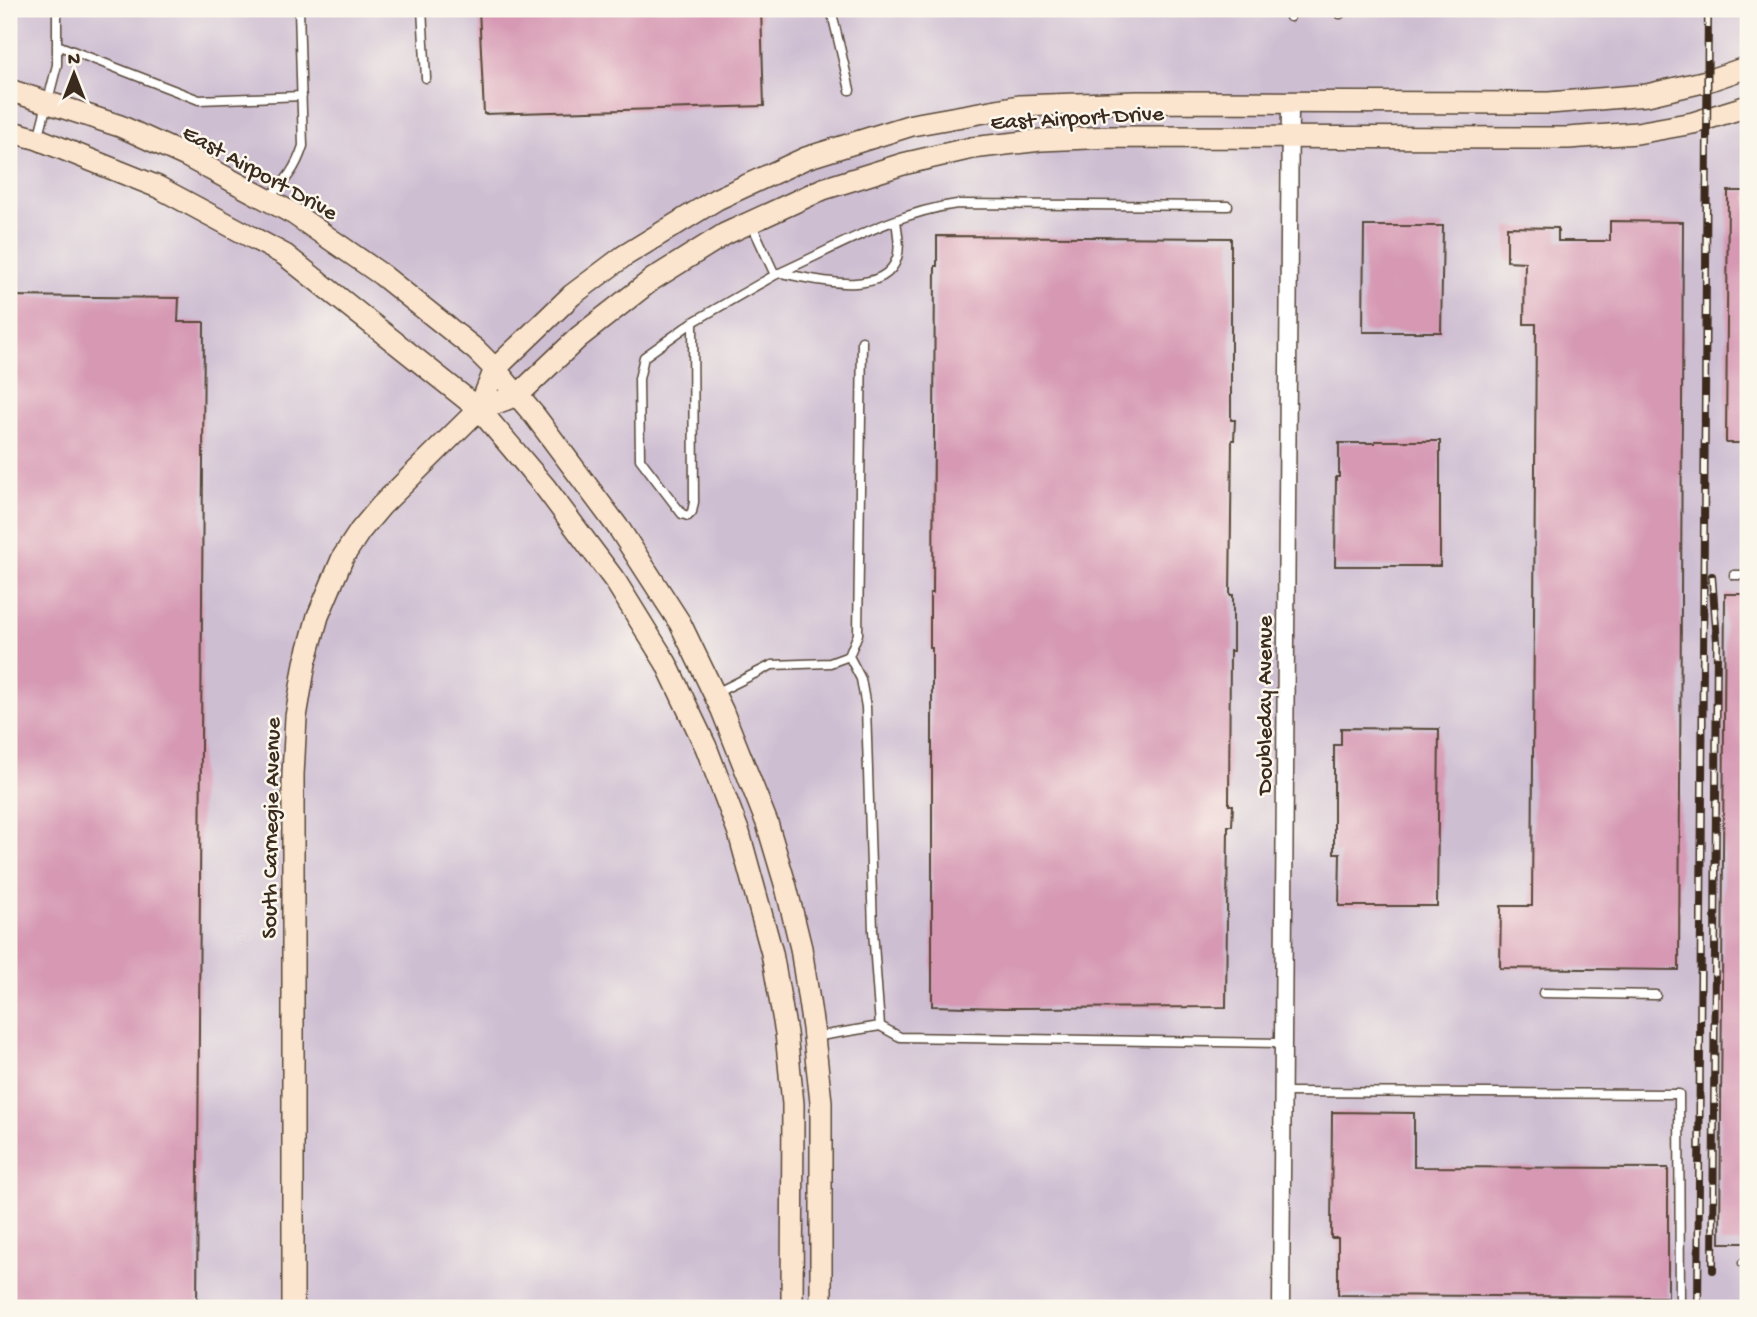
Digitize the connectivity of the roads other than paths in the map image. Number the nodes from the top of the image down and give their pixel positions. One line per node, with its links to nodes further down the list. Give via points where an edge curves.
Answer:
1 (57, 9): 5 (lane)
2 (299, 9): 10 (lane)
3 (422, 9): 7 (lane)
4 (831, 9): 9 (lane)
5 (57, 45): 10 (lane, via 200,100); 11 (lane)
6 (1748, 67): 12 (main road, East Airport Drive, via 1647,95 1549,103)
7 (426, 78)
8 (9, 90): 11 (main road, East Airport Drive)
9 (850, 90)
10 (302, 96): 17 (lane, via 303,146 298,163)
11 (47, 103): 16 (lane); 17 (main road, East Airport Drive, via 120,126)
12 (1290, 103): 15 (street, Doubleday Avenue); 24 (main road, East Airport Drive, via 1019,106 912,125 806,158 717,199 624,256 572,295)
13 (1748, 106): 15 (main road, East Airport Drive, via 1645,132 1569,138)
14 (9, 131): 16 (main road)
15 (1290, 137): 20 (main road, East Airport Drive, via 1041,139 972,148 823,189); 35 (street, Doubleday Avenue)
16 (38, 139): 26 (main road, via 158,187 285,255)
17 (267, 200): 24 (main road, East Airport Drive, via 382,275)
18 (1228, 206): 19 (lane, via 957,204 927,208)
19 (896, 220): 21 (lane); 21 (lane, via 899,256 882,279 825,281)
20 (750, 222): 21 (lane); 25 (main road, East Airport Drive, via 653,279 579,337)
21 (778, 274): 22 (lane)
22 (693, 322): 22 (lane, via 644,357 639,379 640,459 688,516 694,502)
23 (862, 341): 29 (lane, via 858,634)
24 (495, 369): 25 (main road); 26 (main road, East Airport Drive)
25 (518, 396): 26 (main road, East Airport Drive); 30 (main road, via 620,530 680,623)
26 (479, 409): 37 (main road, South Carnegie Avenue, via 381,506 343,557 305,663 293,775); 38 (main road, via 616,582 666,663 706,747 739,834 772,953 786,1032 793,1104)
27 (1734, 575): 28 (lane)
28 (1748, 575)
29 (849, 656): 30 (lane, via 830,663 772,666); 33 (lane, via 861,679 866,707)
30 (714, 694): 34 (main road, via 767,823 786,887 801,948)
31 (1543, 993): 32 (lane)
32 (1656, 995)
33 (880, 1026): 34 (lane); 35 (lane, via 900,1037)
34 (814, 1037): 39 (main road, via 821,1102)
35 (1283, 1043): 36 (street, Doubleday Avenue)
36 (1283, 1092): 40 (street, Doubleday Avenue); 41 (lane, via 1679,1094)
37 (293, 1308)
38 (792, 1308)
39 (821, 1308)
40 (1281, 1308)
41 (1680, 1308)

